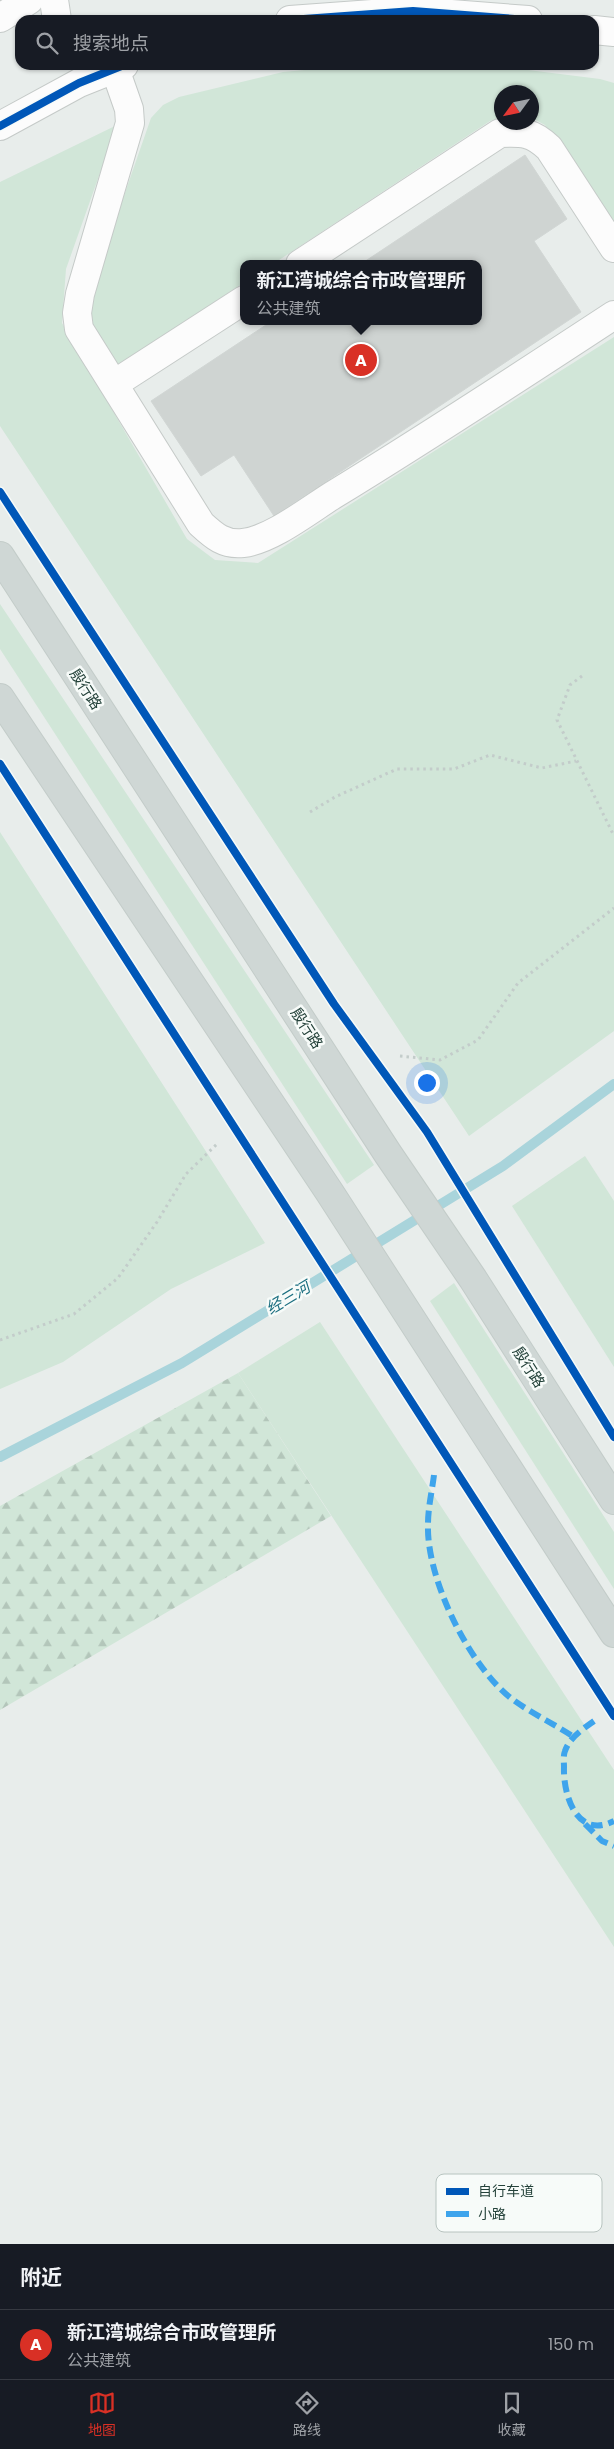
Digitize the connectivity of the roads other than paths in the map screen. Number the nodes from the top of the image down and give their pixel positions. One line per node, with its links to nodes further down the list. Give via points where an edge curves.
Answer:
1 (29, 0): 7 (street)
2 (54, 0): 5 (street)
3 (344, 8): 4 (street); 6 (street)
4 (295, 13)
5 (56, 15)
6 (464, 15)
7 (0, 18)
8 (599, 30): 9 (street)
9 (614, 32)
10 (101, 70): 12 (street)
11 (121, 70): 18 (street, via 130,123 77,313 79,329)
12 (76, 74): 13 (street)
13 (0, 126)
14 (614, 248): 15 (street, via 549,148 537,137 520,132 500,134)
15 (306, 260)
16 (240, 303): 18 (street)
17 (614, 315): 18 (street, via 392,460 270,534 245,543 228,544 201,524)
18 (114, 384)
19 (0, 556): 21 (main road, 殷行路)
20 (0, 698): 22 (main road, via 330,1193)
21 (614, 1500)
22 (614, 1633)

